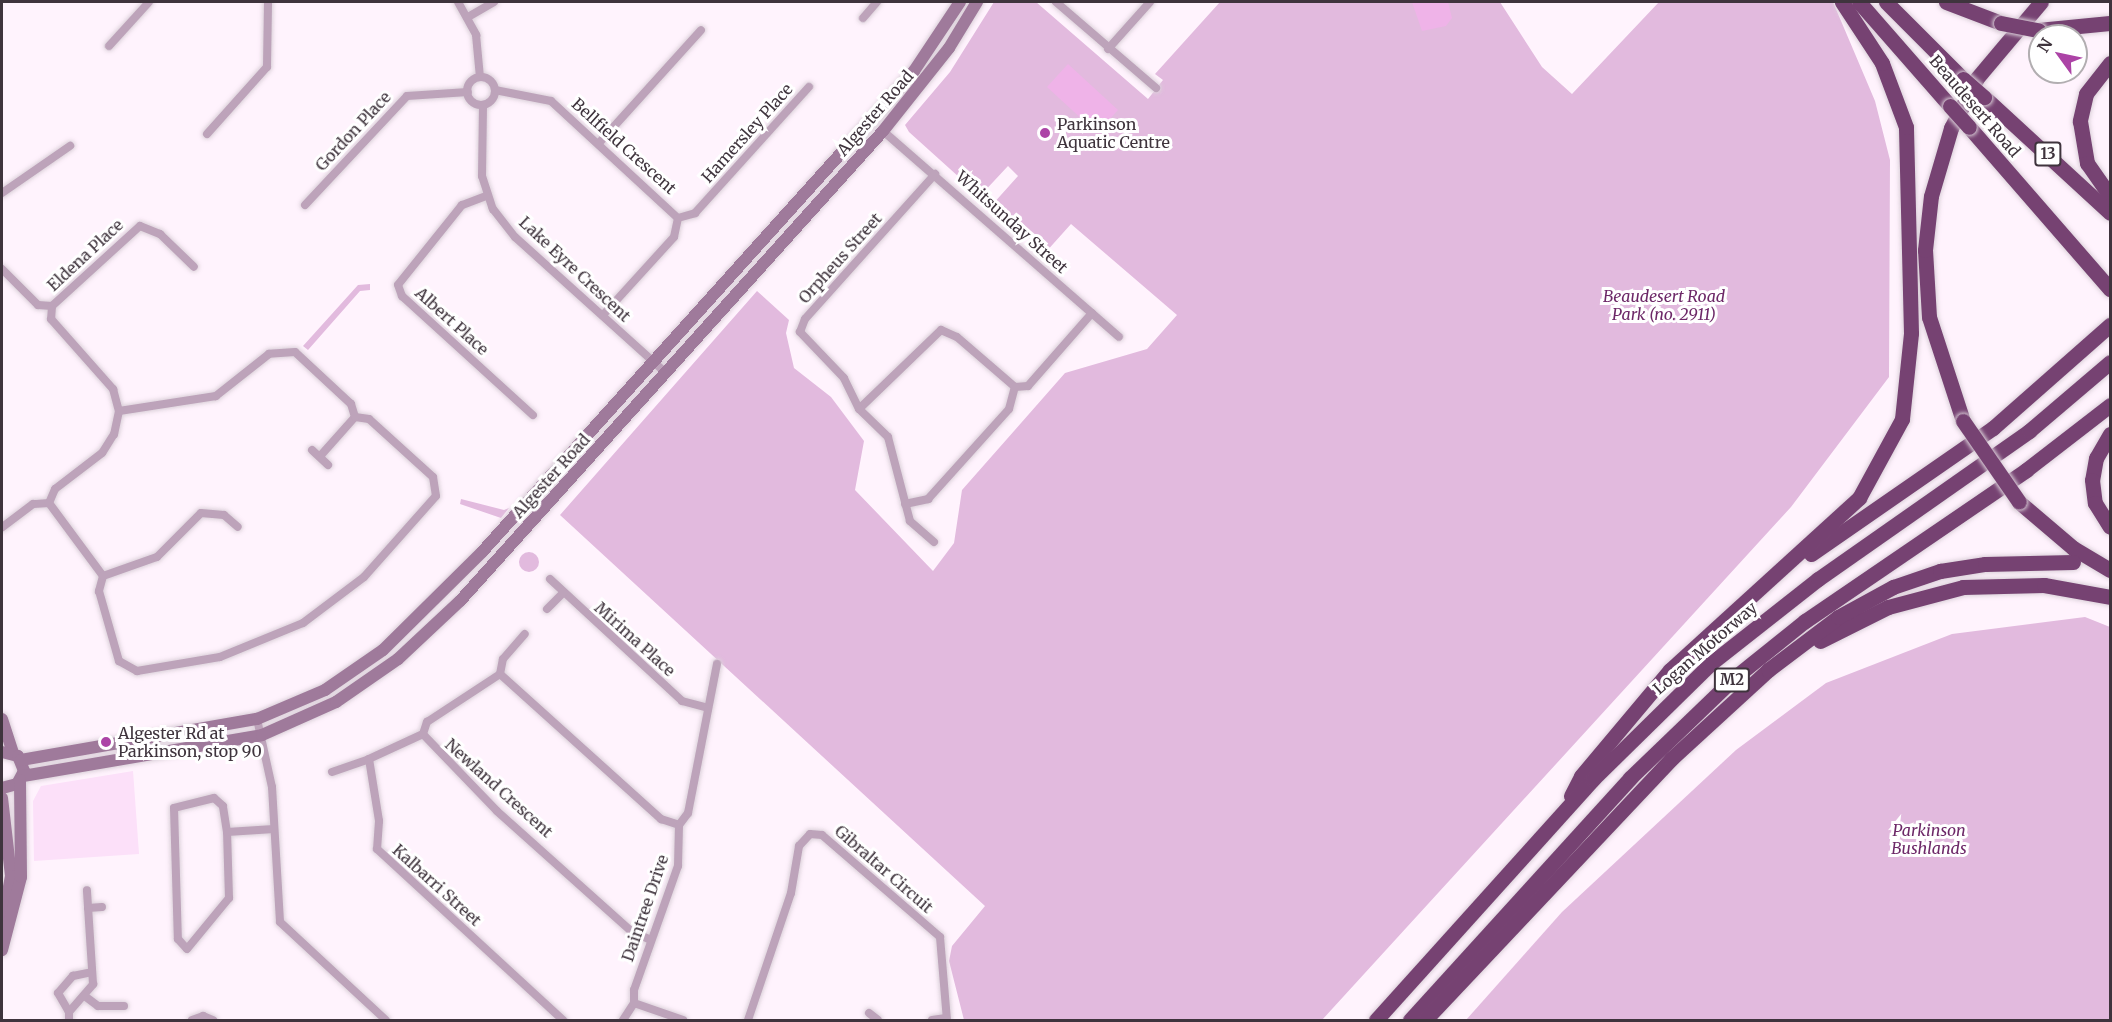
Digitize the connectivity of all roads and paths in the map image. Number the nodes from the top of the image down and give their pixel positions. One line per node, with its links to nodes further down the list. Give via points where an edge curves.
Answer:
1 (149, 2): 19 (street)
2 (268, 2): 30 (street, via 267,67)
3 (458, 2): 15 (street)
4 (494, 2): 15 (street)
5 (877, 2): 16 (street)
6 (960, 2): 28 (main road, Algester Road, via 914,71)
7 (977, 2): 29 (main road, Algester Road, via 949,48)
8 (1056, 2): 20 (street)
9 (1150, 2): 20 (street)
10 (1842, 2): 73 (highway, via 1882,63 1906,127 1911,276 1907,397 1895,440 1859,498)
11 (1859, 2): 42 (highway, Beaudesert Road / 13, bridge)
12 (1886, 2): 38 (highway, Beaudesert Road / 13, bridge, via 1963,79)
13 (1946, 2): 17 (highway, bridge, via 2001,24 2038,30)
14 (2042, 2): 68 (highway, bridge, via 1977,78 1951,128 1931,196 1925,250 1929,317 1963,421 2019,502 2073,548)
15 (468, 17): 22 (street, via 476,35)
16 (863, 18)
17 (2110, 23)
18 (701, 30): 31 (street)
19 (109, 46)
20 (1108, 49): 24 (street)
21 (2110, 63): 36 (highway, via 2086,94 2080,121 2087,163)
22 (480, 77): 25 (street); 26 (street)
23 (809, 87): 39 (street, Hamersley Place, via 695,213)
24 (1156, 88)
25 (495, 90): 27 (street); 31 (street, Bellfield Crescent, via 540,94)
26 (468, 92): 27 (street); 37 (street, Gordon Place, via 407,96)
27 (483, 105): 35 (street)
28 (870, 121): 29 (main road); 48 (main road, Algester Road)
29 (883, 131): 33 (street, Whitsunday Street); 50 (main road, Algester Road)
30 (207, 134)
31 (599, 143): 39 (street, Bellfield Crescent)
32 (70, 146): 34 (street)
33 (936, 174): 44 (street, Whitsunday Street); 53 (street, Orpheus Street, via 801,326 804,340 844,378)
34 (2, 193)
35 (486, 196): 45 (street, Lake Eyre Crescent, via 515,237); 55 (street, Albert Place, via 462,206 398,285 402,296)
36 (2110, 196)
37 (305, 206)
38 (2110, 213)
39 (678, 218): 45 (street, Bellfield Crescent, via 674,237)
40 (194, 267): 43 (street, Eldena Place, via 160,234 140,226)
41 (2, 269): 43 (street, via 38,305)
42 (2107, 285)
43 (52, 306): 54 (street, via 51,319 113,389)
44 (1092, 314): 47 (street, Whitsunday Street); 51 (street, via 1028,386)
45 (603, 315): 48 (street, Lake Eyre Crescent)
46 (2110, 325): 73 (highway, via 1993,428)
47 (1119, 337)
48 (653, 362): 50 (street, Lake Eyre Crescent); 81 (main road, Algester Road, via 406,630 325,690)
49 (2110, 362): 90 (highway, Logan Motorway / M2, via 1998,455 1747,632 1634,736)
50 (665, 372): 83 (main road, Algester Road, via 460,600 398,659 336,702)
51 (1015, 387): 53 (street, via 957,336 941,330); 62 (street, via 1008,409 928,499)
52 (2110, 405): 117 (highway, M2, via 2026,470 1813,615 1734,678 1630,778)
53 (859, 409): 62 (street, Orpheus Street, via 888,437)
54 (118, 411): 56 (street, via 216,396 269,354 283,351 299,356 351,404); 61 (street, via 114,434 102,453 55,489)
55 (533, 415)
56 (356, 417): 59 (street); 69 (street, via 369,419 433,477 436,496 364,577 303,623 220,657 126,669 99,591)
57 (2110, 434): 65 (highway, via 2096,458 2092,480 2096,503)
58 (312, 450): 59 (street)
59 (322, 454): 60 (street)
60 (328, 465)
61 (49, 503): 63 (street, via 33,504); 69 (street)
62 (905, 504): 66 (street, Orpheus Street, via 919,534)
63 (2, 527)
64 (238, 527): 69 (street, via 224,515 201,513 157,557)
65 (2110, 527)
66 (934, 542)
67 (2073, 562): 77 (highway, via 1985,564 1916,578 1857,605)
68 (2110, 570)
69 (103, 576)
70 (550, 579): 71 (street, Mirima Place)
71 (563, 593): 74 (street); 79 (street, Mirima Place, via 682,701)
72 (2110, 597): 77 (highway, via 2026,584 1934,593 1865,617)
73 (1742, 602): 90 (highway, via 1629,716 1581,776)
74 (547, 609)
75 (525, 634): 78 (street, via 503,659)
76 (717, 664): 79 (street, Daintree Drive)
77 (1768, 670): 118 (highway, via 1671,759)
78 (500, 674): 82 (street, Newland Crescent, via 427,722); 91 (street, via 661,819)
79 (708, 708): 91 (street, Daintree Drive, via 688,813)
80 (2, 719): 84 (main road)
81 (257, 719): 83 (street); 84 (main road, Algester Road)
82 (423, 734): 85 (street); 98 (street, Newland Crescent, via 498,811 631,931)
83 (262, 735): 87 (main road, Algester Road); 92 (street)
84 (12, 755): 87 (main road)
85 (369, 759): 86 (street); 110 (street, Kalbarri Street, via 379,821 377,849 383,858)
86 (332, 772)
87 (22, 778): 88 (main road, Algester Road); 99 (main road, via 21,877)
88 (2, 788)
89 (2, 798): 97 (main road, via 11,876)
90 (1561, 816): 116 (highway, Logan Motorway / M2)
91 (679, 825): 98 (street, Daintree Drive, via 678,866)
92 (274, 829): 93 (street); 109 (street, via 280,922)
93 (227, 832): 93 (street, via 229,898 187,949 178,939 174,808 214,798 223,806)
94 (87, 890): 96 (street)
95 (102, 907): 96 (street)
96 (88, 908): 100 (street)
97 (2, 923)
98 (651, 940): 102 (street, Daintree Drive)
99 (2, 950)
100 (92, 972): 101 (street); 105 (street, via 74,976 58,993)
101 (86, 997): 103 (street, via 98,1006); 105 (street)
102 (634, 1003): 111 (street, Daintree Drive); 112 (street)
103 (124, 1006)
104 (869, 1013): 114 (street)
105 (69, 1016)
106 (946, 1019): 113 (street, Gibraltar Circuit, via 940,937 822,835 810,834 799,846 792,893); 115 (street)
107 (192, 1020): 108 (street)
108 (213, 1020)
109 (386, 1020)
110 (562, 1020)
111 (624, 1020)
112 (683, 1020)
113 (748, 1020)
114 (878, 1020)
115 (932, 1020)
116 (1376, 1020)
117 (1410, 1020)
118 (1425, 1020)

